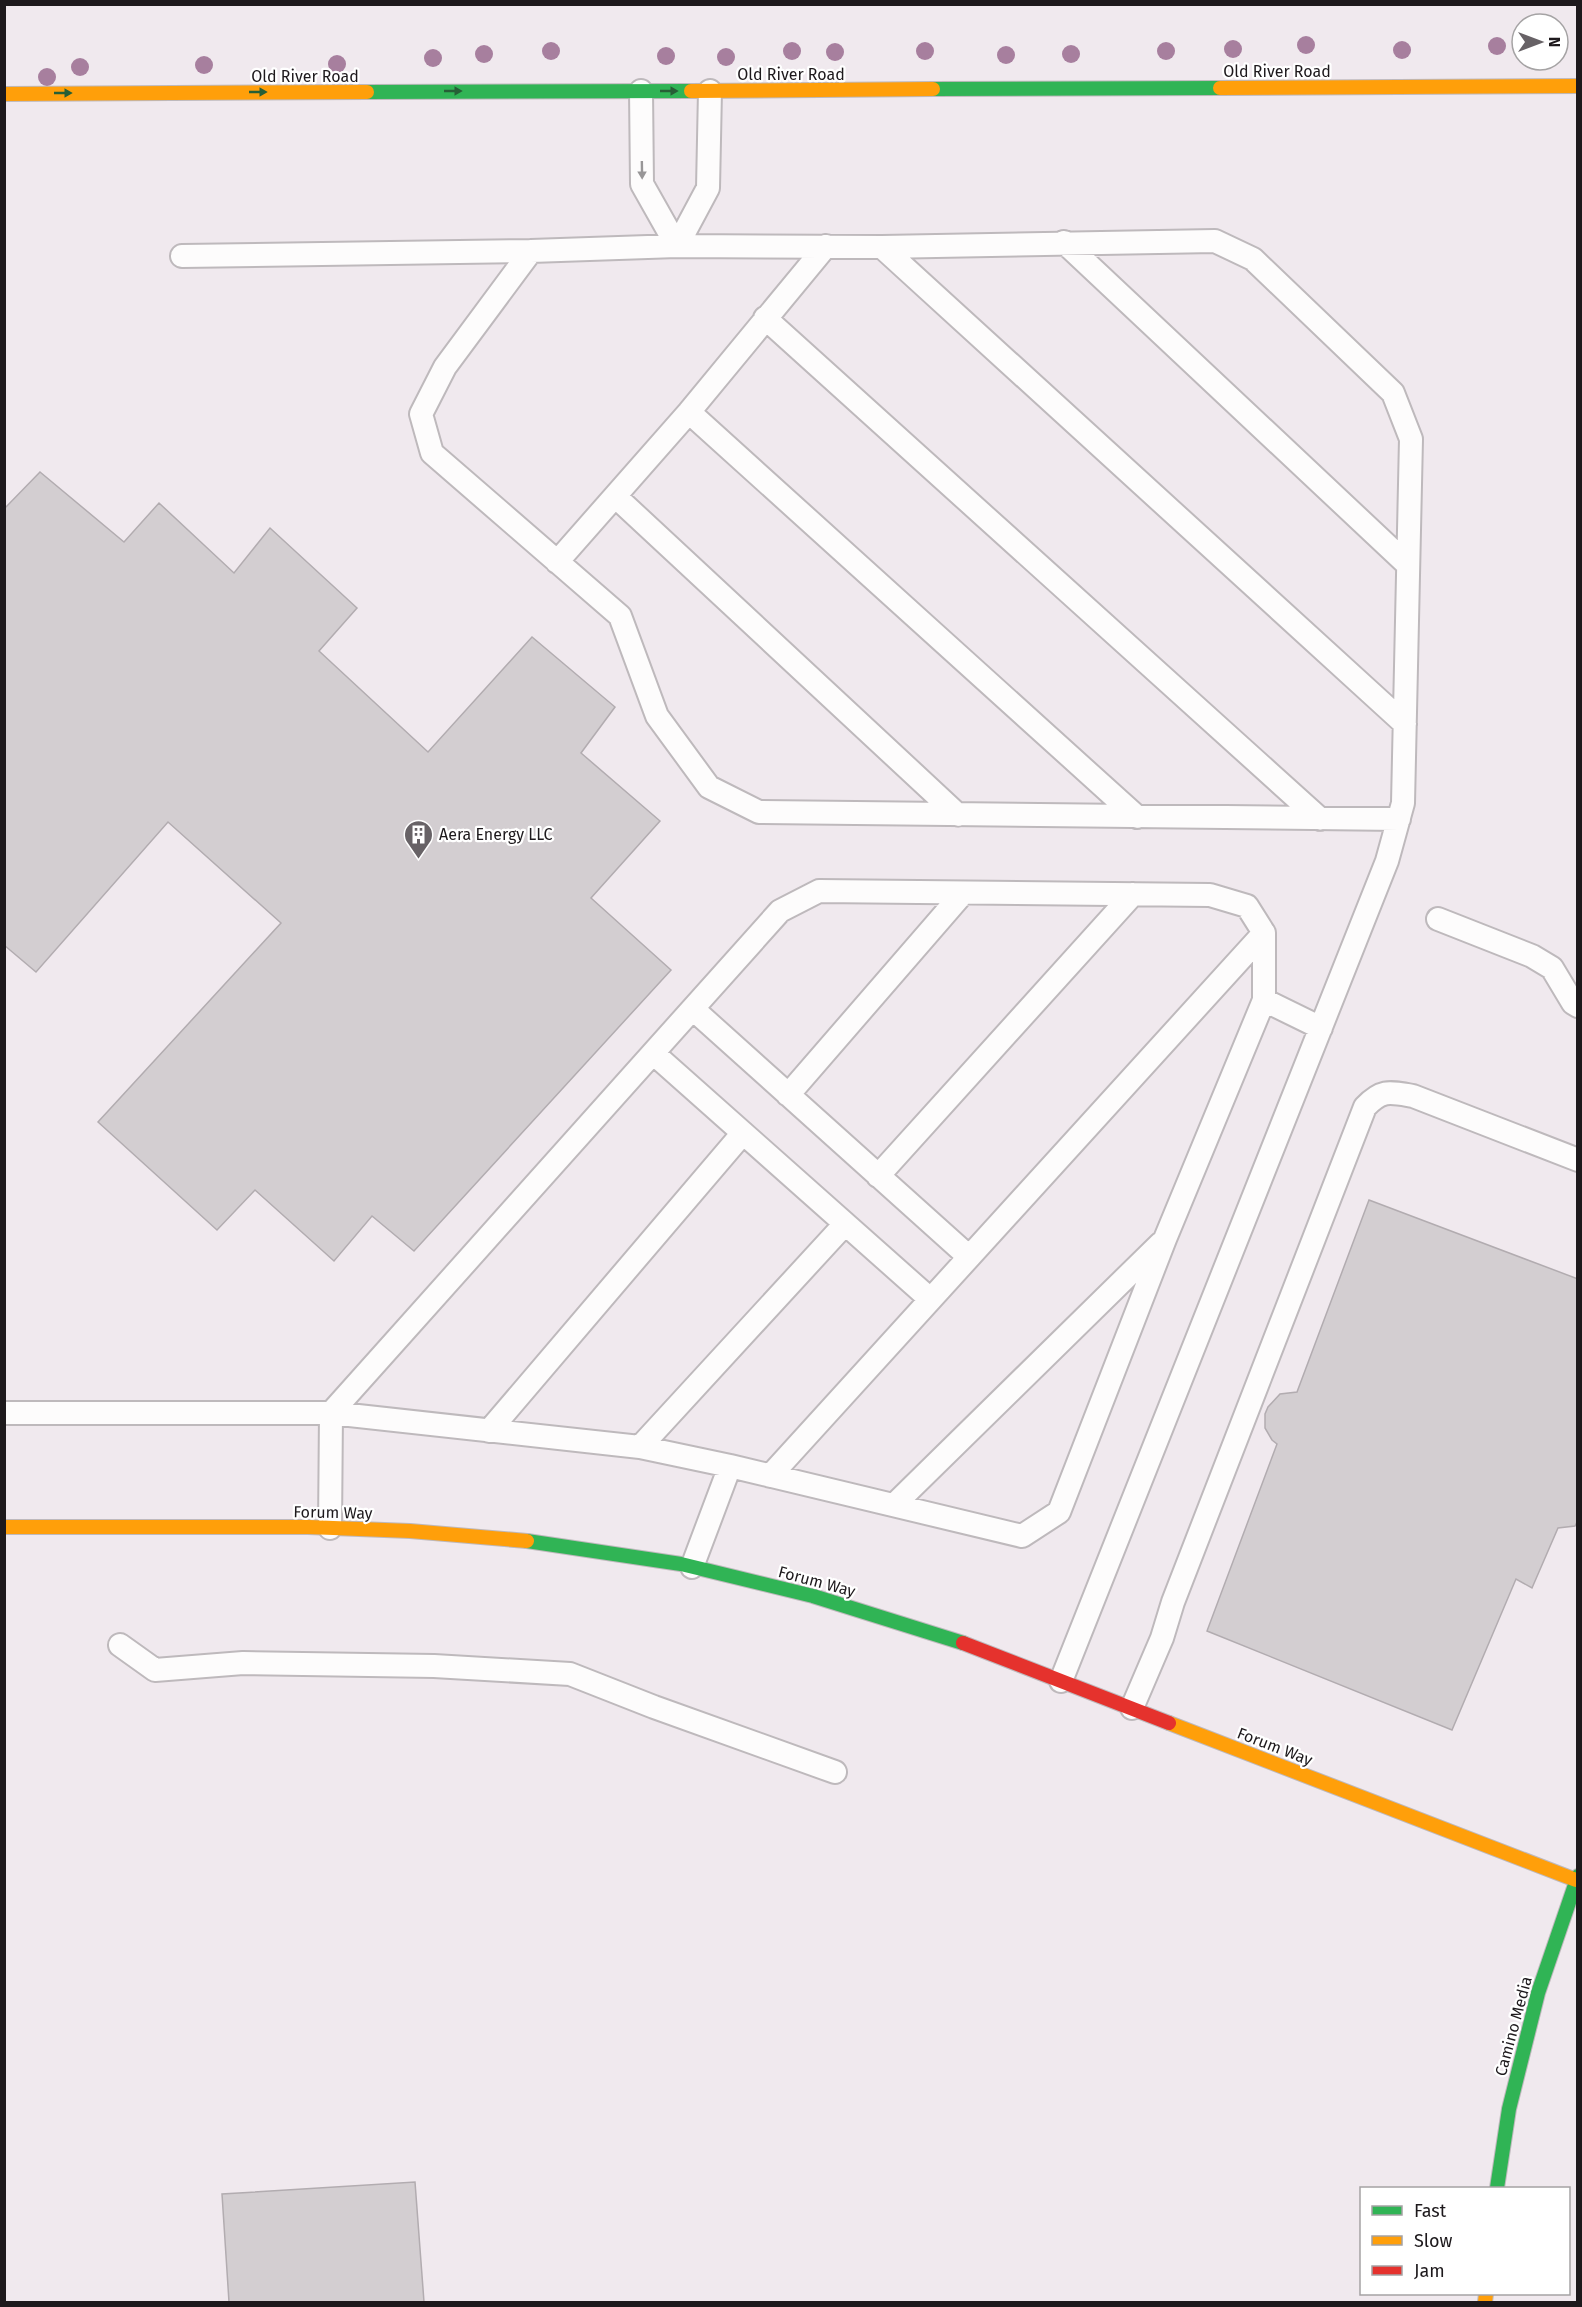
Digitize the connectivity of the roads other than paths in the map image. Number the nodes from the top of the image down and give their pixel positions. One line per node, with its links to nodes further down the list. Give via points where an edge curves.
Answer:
1 (1578, 86): 3 (street, Old River Road)
2 (641, 91): 3 (street, Old River Road, one-way to 3); 4 (street, Old River Road, one-way to 2); 6 (lane, one-way to 6, via 642,184)
3 (710, 91): 6 (lane, via 708,188)
4 (4, 94)
5 (1064, 242): 8 (lane); 15 (lane); 15 (lane, via 1215,241 1253,259 1394,393 1411,439)
6 (677, 246): 7 (lane); 9 (lane)
7 (826, 246): 8 (lane); 11 (lane)
8 (882, 247): 16 (lane)
9 (531, 251): 10 (lane); 14 (lane, via 445,367 421,414 432,453)
10 (182, 256)
11 (765, 318): 12 (lane); 19 (lane)
12 (689, 412): 13 (lane); 18 (lane)
13 (615, 496): 14 (lane); 17 (lane)
14 (557, 562): 17 (lane, via 620,616 657,716 710,787 759,812)
15 (1408, 565): 16 (lane)
16 (1405, 724): 20 (lane)
17 (958, 814): 18 (lane)
18 (1137, 817): 19 (lane)
19 (1320, 819): 20 (lane)
20 (1399, 819): 28 (lane, via 1387,861)
21 (963, 893): 22 (lane); 27 (lane, via 819,891 780,911); 30 (lane)
22 (1132, 894): 24 (lane, via 1210,895 1247,906); 33 (lane)
23 (1438, 919): 26 (lane, via 1532,956 1552,968)
24 (1264, 933): 25 (lane); 36 (lane)
25 (1264, 1000): 28 (lane); 35 (lane)
26 (1578, 1006)
27 (693, 1009): 29 (lane); 30 (lane)
28 (1320, 1028): 49 (lane)
29 (653, 1053): 31 (lane); 39 (lane)
30 (788, 1095): 33 (lane)
31 (743, 1133): 34 (lane); 40 (lane)
32 (1578, 1160): 50 (lane, via 1413,1096 1376,1096 1365,1107)
33 (878, 1176): 36 (lane)
34 (845, 1224): 37 (lane); 41 (lane)
35 (1166, 1239): 44 (lane); 44 (lane, via 1059,1512 1022,1536)
36 (969, 1257): 37 (lane)
37 (930, 1299): 43 (lane)
38 (4, 1413): 39 (lane)
39 (331, 1413): 40 (lane); 46 (lane)
40 (489, 1431): 41 (lane)
41 (640, 1447): 42 (lane)
42 (730, 1466): 43 (lane); 47 (lane)
43 (770, 1476): 44 (lane)
44 (894, 1505)
45 (4, 1527): 46 (street, Forum Way)
46 (330, 1528): 47 (street, Forum Way, via 547,1543)
47 (692, 1567): 49 (street, Forum Way, via 824,1599 944,1636)
48 (120, 1645): 51 (lane, via 155,1670 243,1663 434,1666 570,1674)
49 (1061, 1681): 50 (street, Forum Way)
50 (1132, 1708): 52 (street, Forum Way)
51 (835, 1772)
52 (1577, 1878): 53 (street, Camino Media, via 1538,1993 1509,2109)
53 (1497, 2187)

